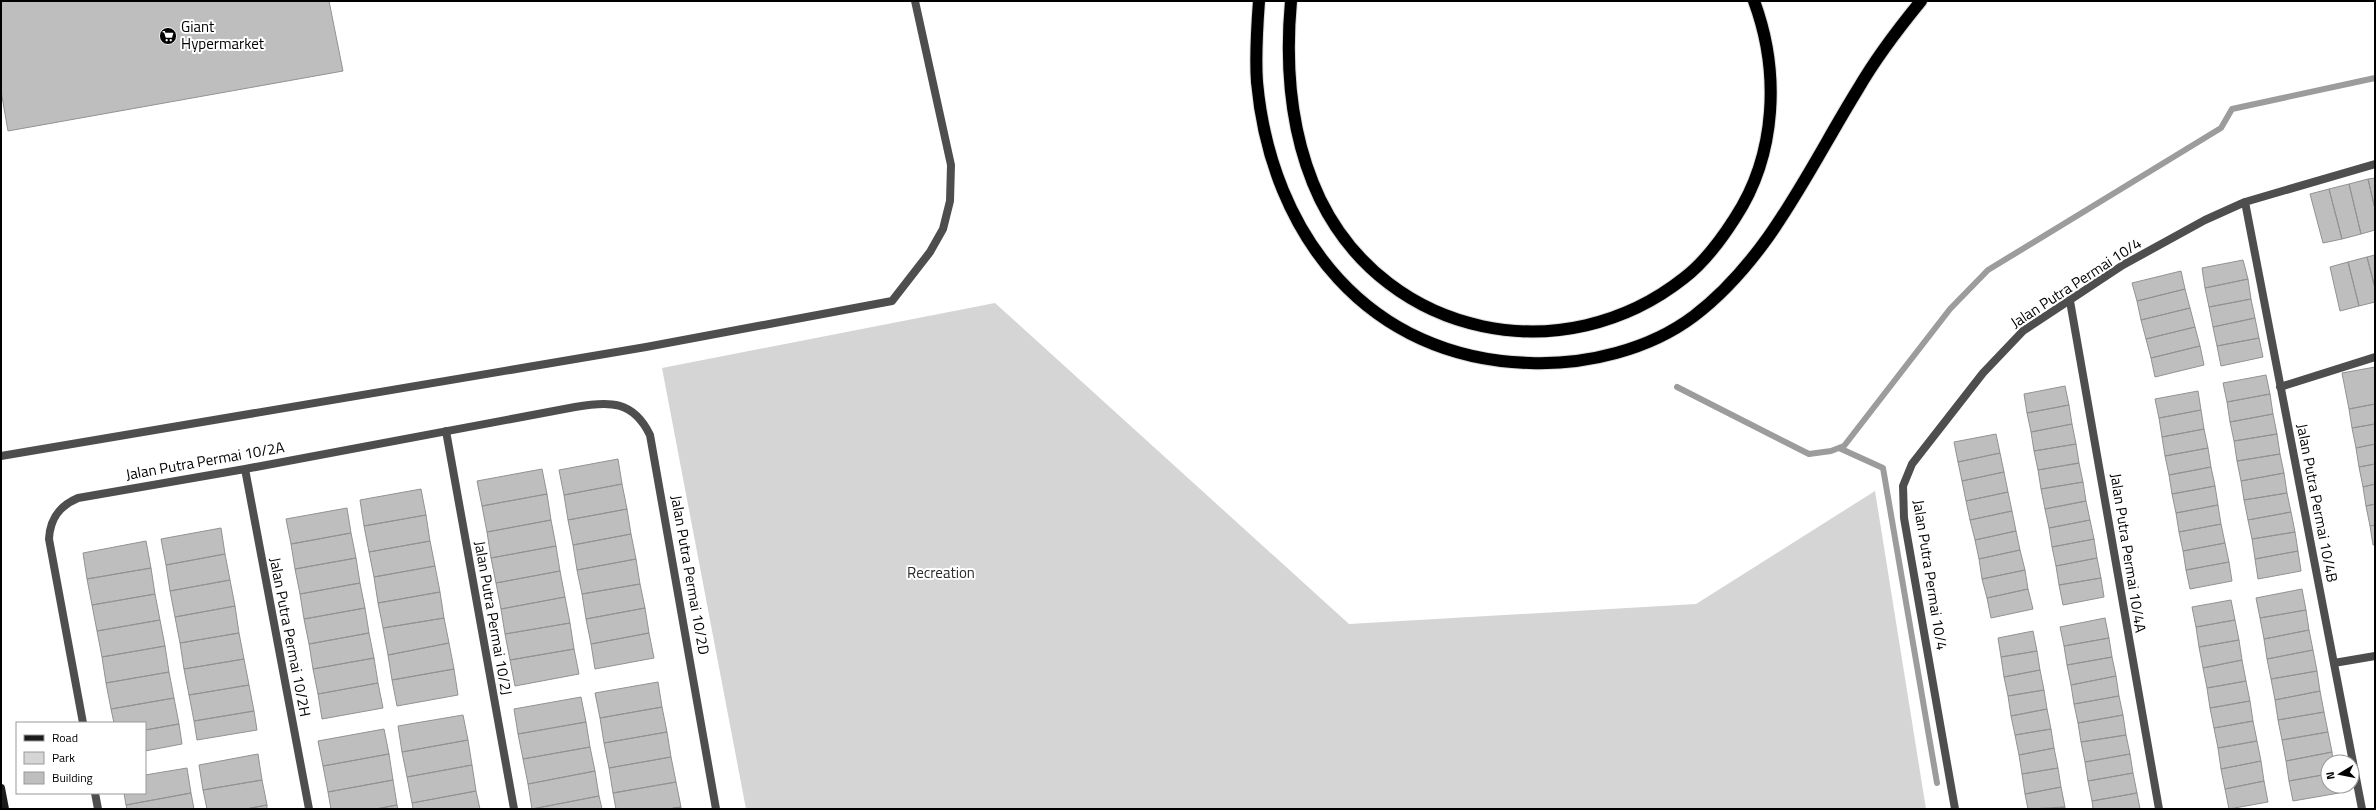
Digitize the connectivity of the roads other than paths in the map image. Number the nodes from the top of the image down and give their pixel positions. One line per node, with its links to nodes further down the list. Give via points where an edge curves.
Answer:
1 (915, 1): 13 (street, via 951,165 950,201 943,229 930,252 892,301 646,347)
2 (1259, 1): 5 (highway, via 1257,82 1268,142 1278,180 1288,203 1305,235 1329,269 1356,297 1385,319 1430,344 1470,357 1506,363 1547,364 1593,358 1636,346 1667,332 1711,301 1767,239 1806,180 1858,88)
3 (1291, 1): 4 (highway, via 1288,32 1290,82 1297,127 1302,151 1334,222 1382,279 1421,305 1468,323 1517,332 1569,329 1618,316 1640,307 1685,278 1719,242 1753,184 1762,160 1771,112 1769,63 1761,20)
4 (1754, 1)
5 (1921, 1)
6 (2375, 164): 7 (street, Jalan Putra Permai 10/4)
7 (2245, 202): 8 (street, Jalan Putra Permai 10/4, via 2205,220 2123,265); 10 (street, Jalan Putra Permai 10/4B)
8 (2070, 300): 25 (street, Jalan Putra Permai 10/4, via 2023,331 1983,373 1912,464 1903,486 1904,518); 26 (street, Jalan Putra Permai 10/4A, via 2093,424 2126,632)
9 (2375, 357): 10 (street)
10 (2280, 387): 16 (street, Jalan Putra Permai 10/4B)
11 (575, 407): 12 (street, Jalan Putra Permai 10/2A); 24 (street, Jalan Putra Permai 10/2D, via 599,403 619,405 634,412 650,434)
12 (446, 431): 14 (street, Jalan Putra Permai 10/2A); 23 (street, Jalan Putra Permai 10/2J)
13 (1, 456)
14 (245, 469): 17 (street, Jalan Putra Permai 10/2A, via 78,498 67,502 54,518 50,528 49,545); 22 (street, Jalan Putra Permai 10/2H)
15 (2375, 656): 16 (street)
16 (2334, 663): 27 (street, Jalan Putra Permai 10/4B)
17 (83, 722)
18 (1, 788): 20 (main road)
19 (95, 794): 21 (street)
20 (5, 809)
21 (98, 809)
22 (309, 809)
23 (514, 809)
24 (716, 809)
25 (1955, 809)
26 (2159, 809)
27 (2362, 809)

